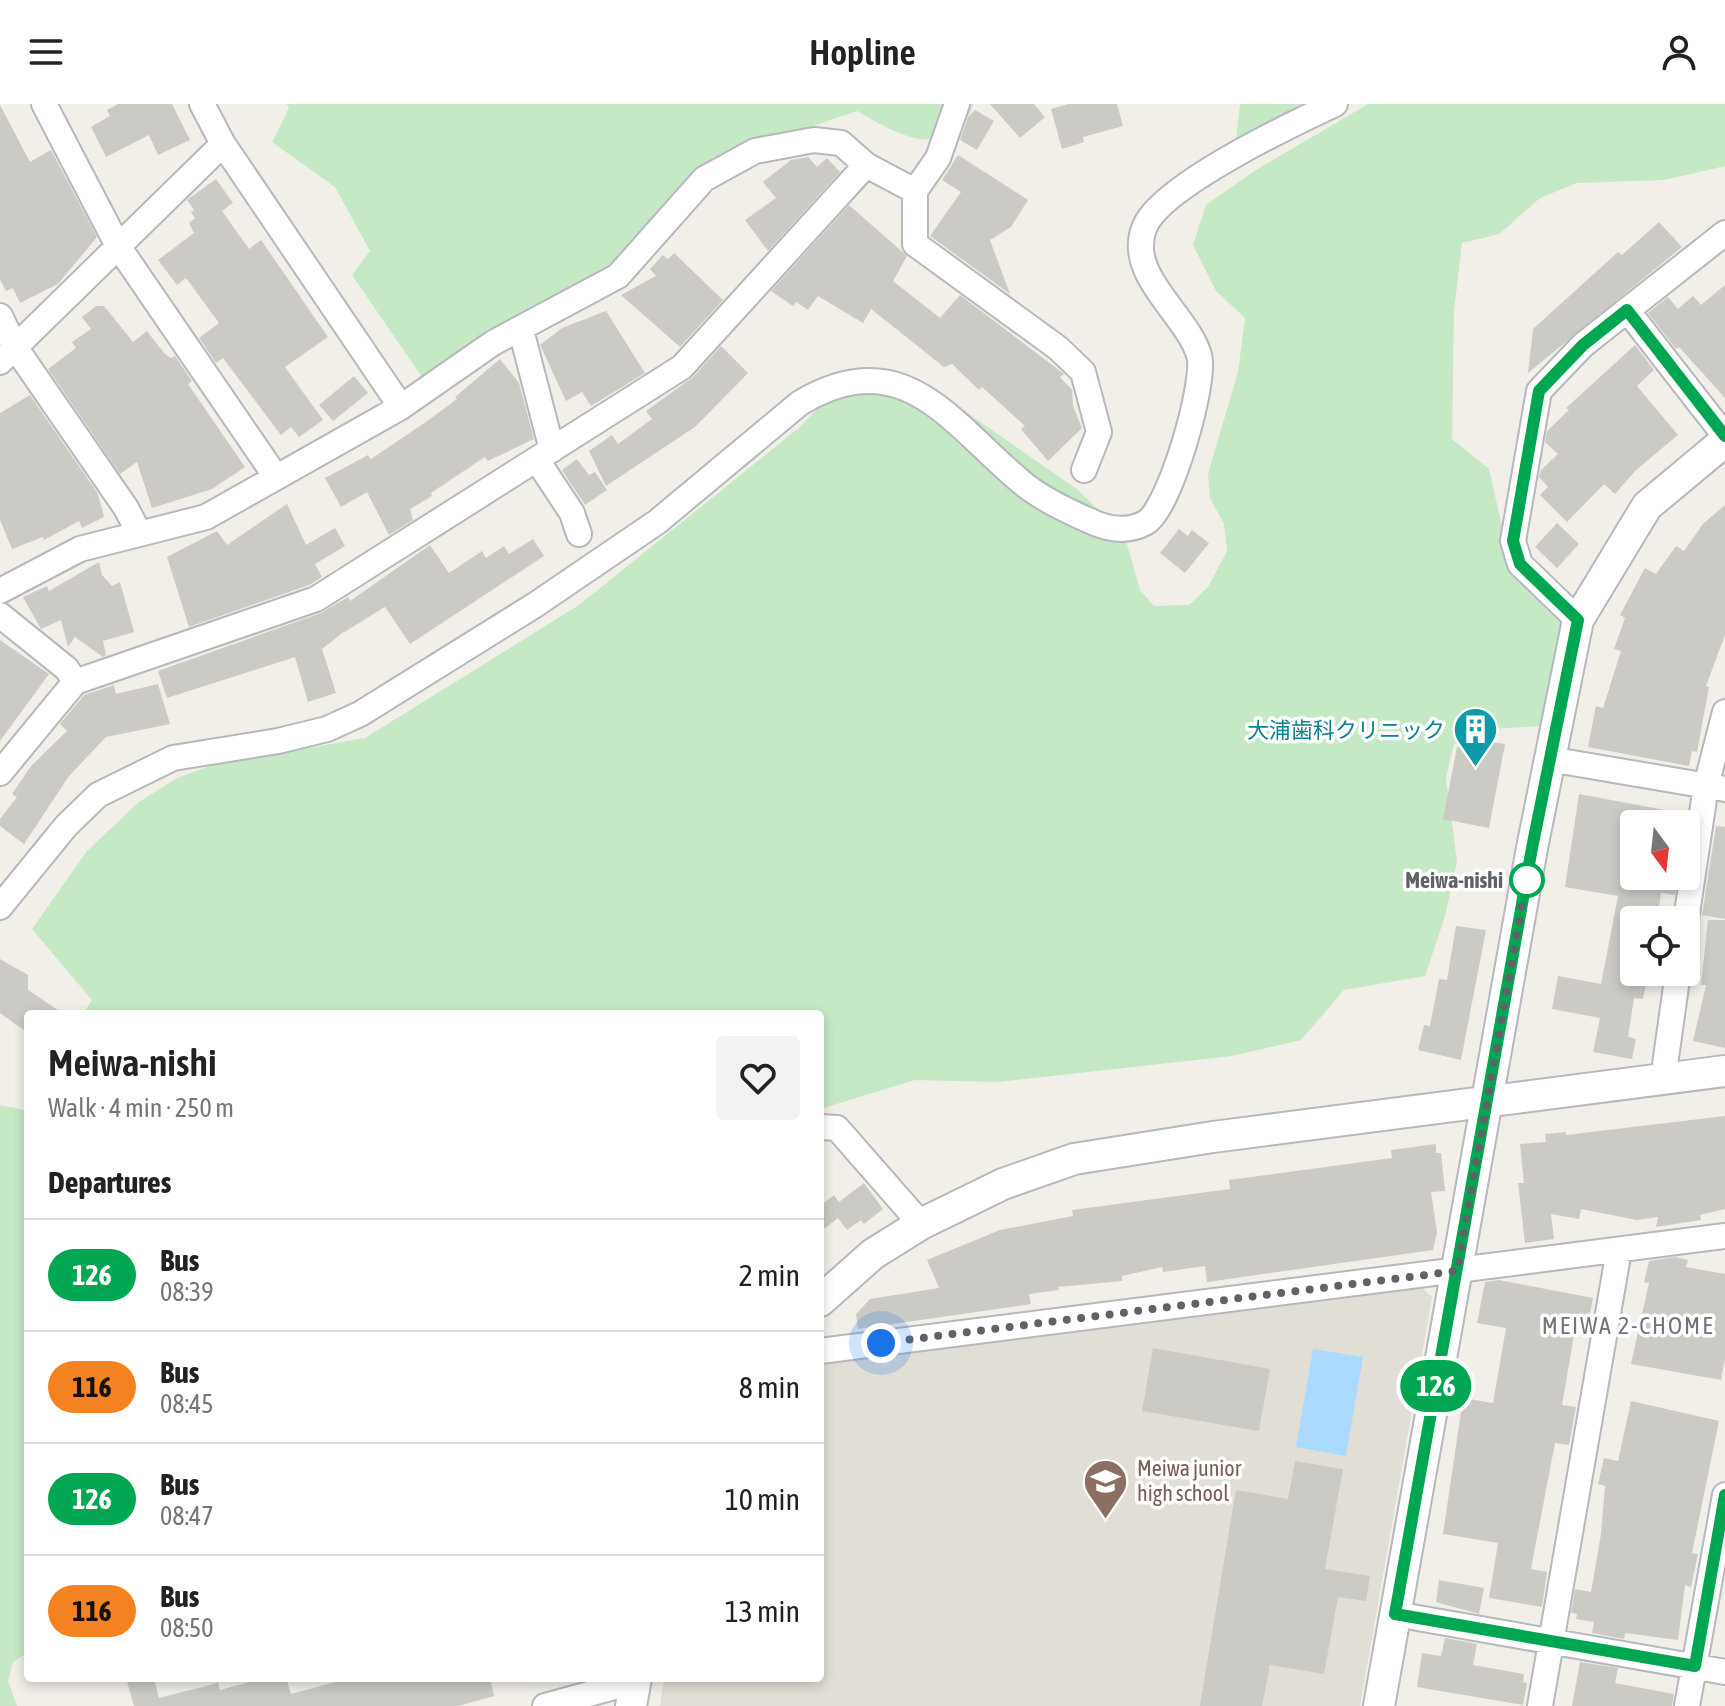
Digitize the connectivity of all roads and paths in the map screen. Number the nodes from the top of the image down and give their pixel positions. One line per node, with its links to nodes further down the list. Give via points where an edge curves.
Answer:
1 (44, 104): 9 (street)
2 (202, 104): 5 (street)
3 (957, 104): 7 (street, via 938,158)
4 (1335, 104): 30 (street, via 1273,133 1155,208 1143,229 1145,265 1190,333 1200,358 1191,416 1163,503 1150,521 1107,529 1054,505 1015,476 952,415 909,389 880,382 846,383 821,391 657,522 360,714 278,741 173,758 98,795)
5 (223, 144): 9 (street); 14 (street)
6 (866, 165): 7 (street); 12 (street, via 841,143 814,140 755,151 704,179 618,276); 16 (street, via 682,367)
7 (915, 191): 17 (street, via 915,244 1083,372 1099,432)
8 (1725, 233): 10 (street)
9 (118, 246): 13 (street); 18 (street)
10 (1627, 310): 15 (street); 23 (street, via 1583,345 1539,391 1513,541 1520,564)
11 (0, 316): 13 (street)
12 (521, 330): 14 (street, via 493,343); 16 (street)
13 (8, 354): 19 (street)
14 (401, 407): 18 (street)
15 (1725, 438): 23 (street, via 1647,506)
16 (544, 455): 20 (street); 24 (street, via 316,599)
17 (1084, 470)
18 (276, 477): 19 (street, via 206,517)
19 (139, 533): 21 (street, via 80,549)
20 (579, 534)
21 (0, 591)
22 (0, 615): 24 (street, via 67,669)
23 (1578, 620): 26 (street)
24 (75, 682): 27 (street)
25 (1725, 712): 28 (street)
26 (1549, 759): 28 (street); 34 (street)
27 (0, 773)
28 (1715, 787): 29 (street)
29 (1689, 906)
30 (0, 907)
31 (1676, 986): 33 (street)
32 (1725, 1071): 33 (street)
33 (1663, 1079): 34 (street)
34 (1487, 1102): 36 (street, via 1074,1159 1003,1184); 39 (street)
35 (824, 1127): 36 (street, via 837,1128)
36 (921, 1224): 40 (street, via 873,1254)
37 (1725, 1236): 38 (street)
38 (1619, 1250): 39 (street); 44 (street)
39 (1457, 1271): 41 (street); 43 (street)
40 (824, 1297)
41 (824, 1350)
42 (1725, 1495): 45 (street)
43 (1395, 1614): 44 (street); 49 (street)
44 (1551, 1642): 45 (street); 50 (street)
45 (1695, 1666): 46 (street); 51 (street)
46 (1725, 1672)
47 (634, 1688): 48 (street)
48 (545, 1706)
49 (1379, 1706)
50 (1540, 1706)
51 (1687, 1706)

